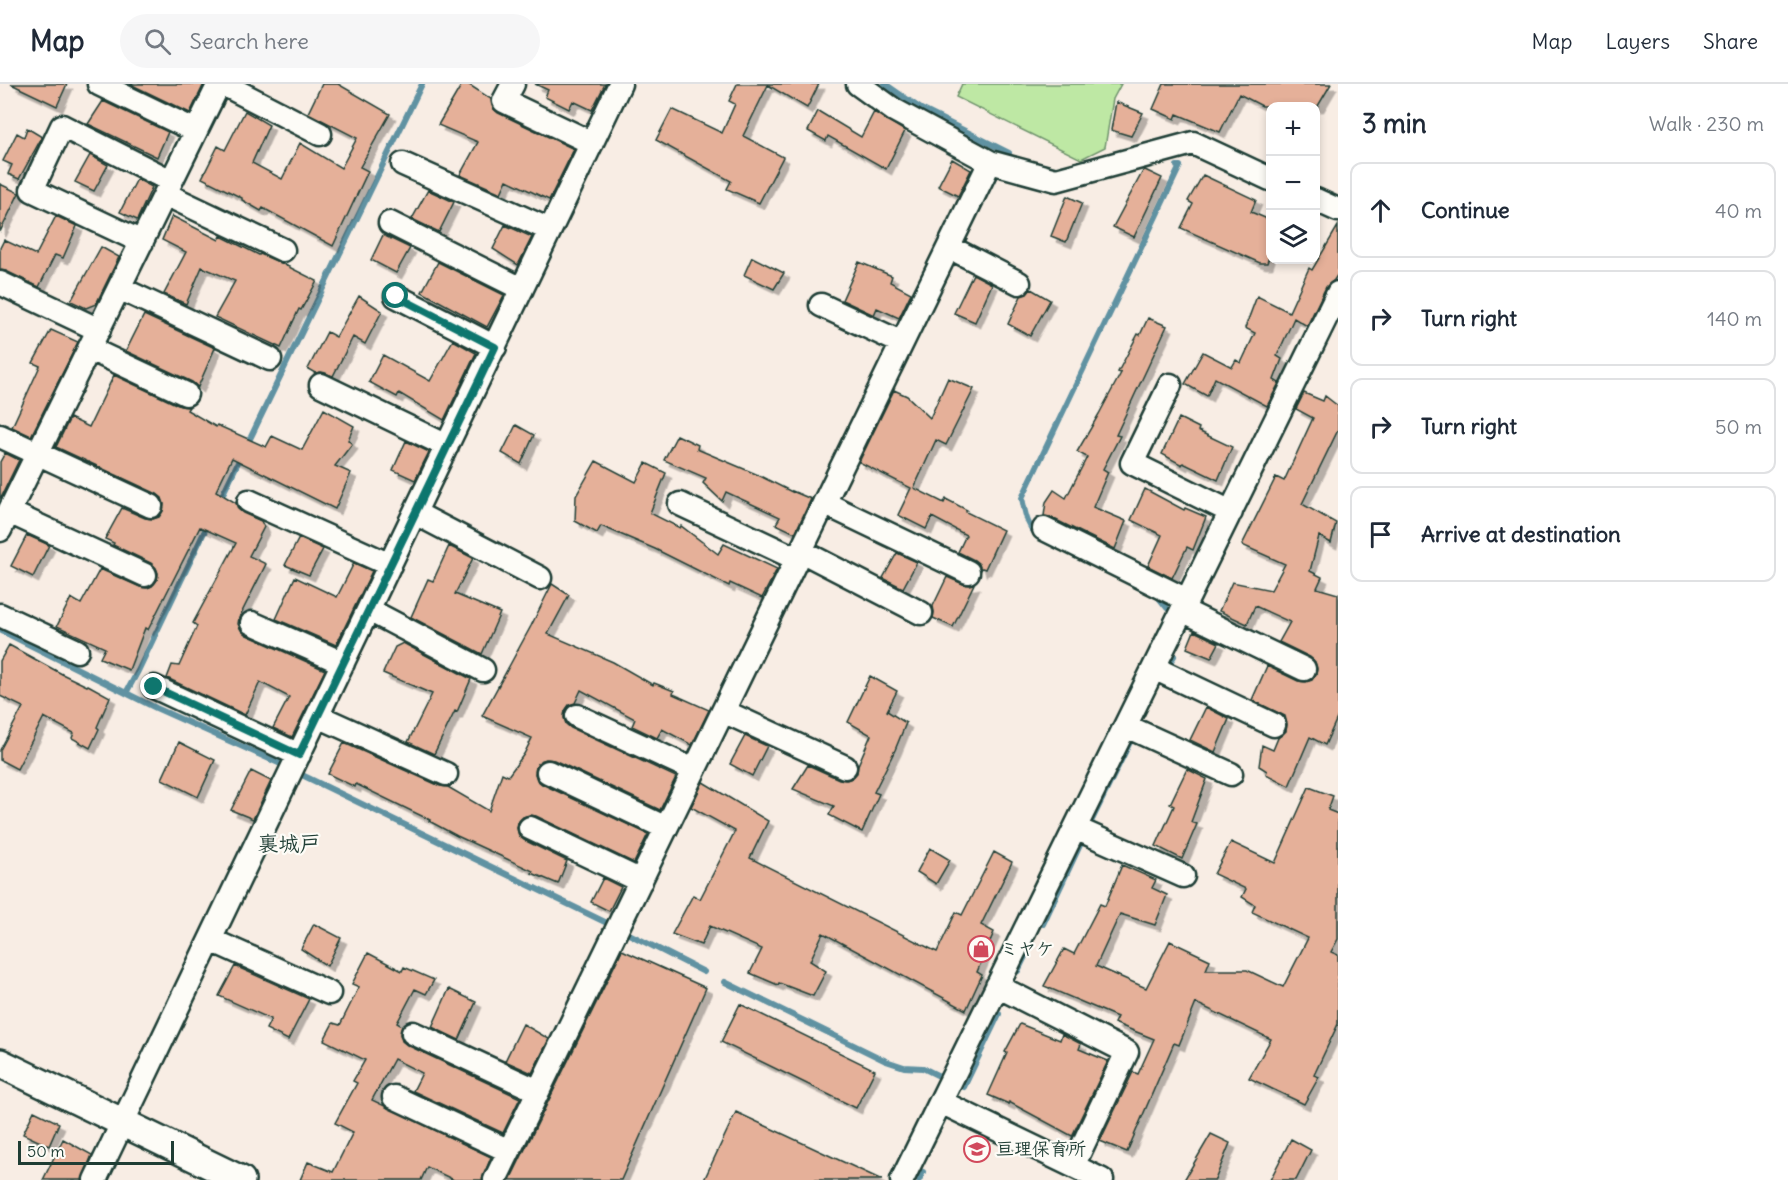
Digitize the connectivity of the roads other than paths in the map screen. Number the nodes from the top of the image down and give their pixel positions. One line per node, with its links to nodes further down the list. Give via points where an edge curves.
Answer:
1 (99, 84): 6 (street)
2 (221, 84): 6 (street); 7 (street)
3 (513, 84): 8 (street, via 504,101)
4 (621, 84): 8 (street)
5 (858, 84): 9 (street, via 894,110)
6 (196, 131): 12 (street)
7 (320, 134)
8 (592, 143): 16 (street)
9 (990, 162): 11 (street, via 1056,180 1192,143); 18 (street)
10 (403, 164): 16 (street)
11 (1266, 177)
12 (168, 187): 17 (street); 17 (street, via 62,126 32,190); 19 (street)
13 (1320, 202): 14 (street)
14 (1338, 210)
15 (390, 223): 23 (street)
16 (550, 230): 23 (street)
17 (142, 242): 22 (street)
18 (949, 247): 21 (street); 28 (street)
19 (283, 250)
20 (0, 283): 27 (street)
21 (1019, 283)
22 (119, 288): 27 (street); 30 (street)
23 (522, 290): 29 (street)
24 (1338, 293): 41 (street)
25 (396, 296): 29 (street)
26 (821, 305): 28 (street)
27 (94, 339): 33 (street); 36 (street)
28 (902, 343): 38 (street)
29 (495, 347): 35 (street)
30 (270, 359)
31 (321, 385): 35 (street)
32 (1170, 385): 41 (street, via 1132,463)
33 (186, 394)
34 (0, 436): 36 (street)
35 (447, 446): 42 (street)
36 (38, 454): 40 (street); 43 (street)
37 (249, 501): 46 (street)
38 (824, 503): 45 (street); 47 (street)
39 (680, 504): 45 (street)
40 (151, 506)
41 (1231, 512): 50 (street)
42 (415, 513): 46 (street); 49 (street)
43 (4, 521): 48 (street)
44 (1044, 529): 50 (street)
45 (799, 555): 52 (street); 61 (street)
46 (390, 566): 51 (street)
47 (968, 572)
48 (145, 575)
49 (540, 578)
50 (1185, 605): 57 (street); 58 (street)
51 (369, 610): 56 (street); 59 (street)
52 (921, 613)
53 (0, 615): 55 (street)
54 (252, 623): 56 (street)
55 (77, 651)
56 (344, 663): 62 (street)
57 (1154, 668): 64 (street); 65 (street)
58 (1304, 669)
59 (483, 670)
60 (154, 687): 66 (street)
61 (723, 711): 67 (street); 68 (street)
62 (318, 716): 66 (street); 70 (street)
63 (577, 716): 68 (street)
64 (1274, 725)
65 (1125, 726): 71 (street); 74 (street)
66 (299, 755): 77 (street)
67 (845, 767)
68 (694, 770): 73 (street)
69 (548, 772): 73 (street)
70 (446, 774)
71 (1231, 774)
72 (530, 828): 76 (street)
73 (666, 828): 76 (street)
74 (1076, 828): 75 (street); 78 (street)
75 (1183, 876)
76 (640, 881): 82 (street)
77 (211, 940): 79 (street); 85 (street)
78 (998, 986): 84 (street); 87 (street, via 1127,1052)
79 (329, 993)
80 (413, 1033): 82 (street)
81 (0, 1063): 85 (street)
82 (538, 1091): 86 (street)
83 (394, 1097): 86 (street)
84 (941, 1102): 87 (street); 91 (street)
85 (124, 1122): 88 (street); 89 (street)
86 (509, 1151): 90 (street)
87 (1073, 1166): 92 (street)
88 (95, 1180)
89 (241, 1180)
90 (495, 1180)
91 (902, 1180)
92 (1102, 1180)

